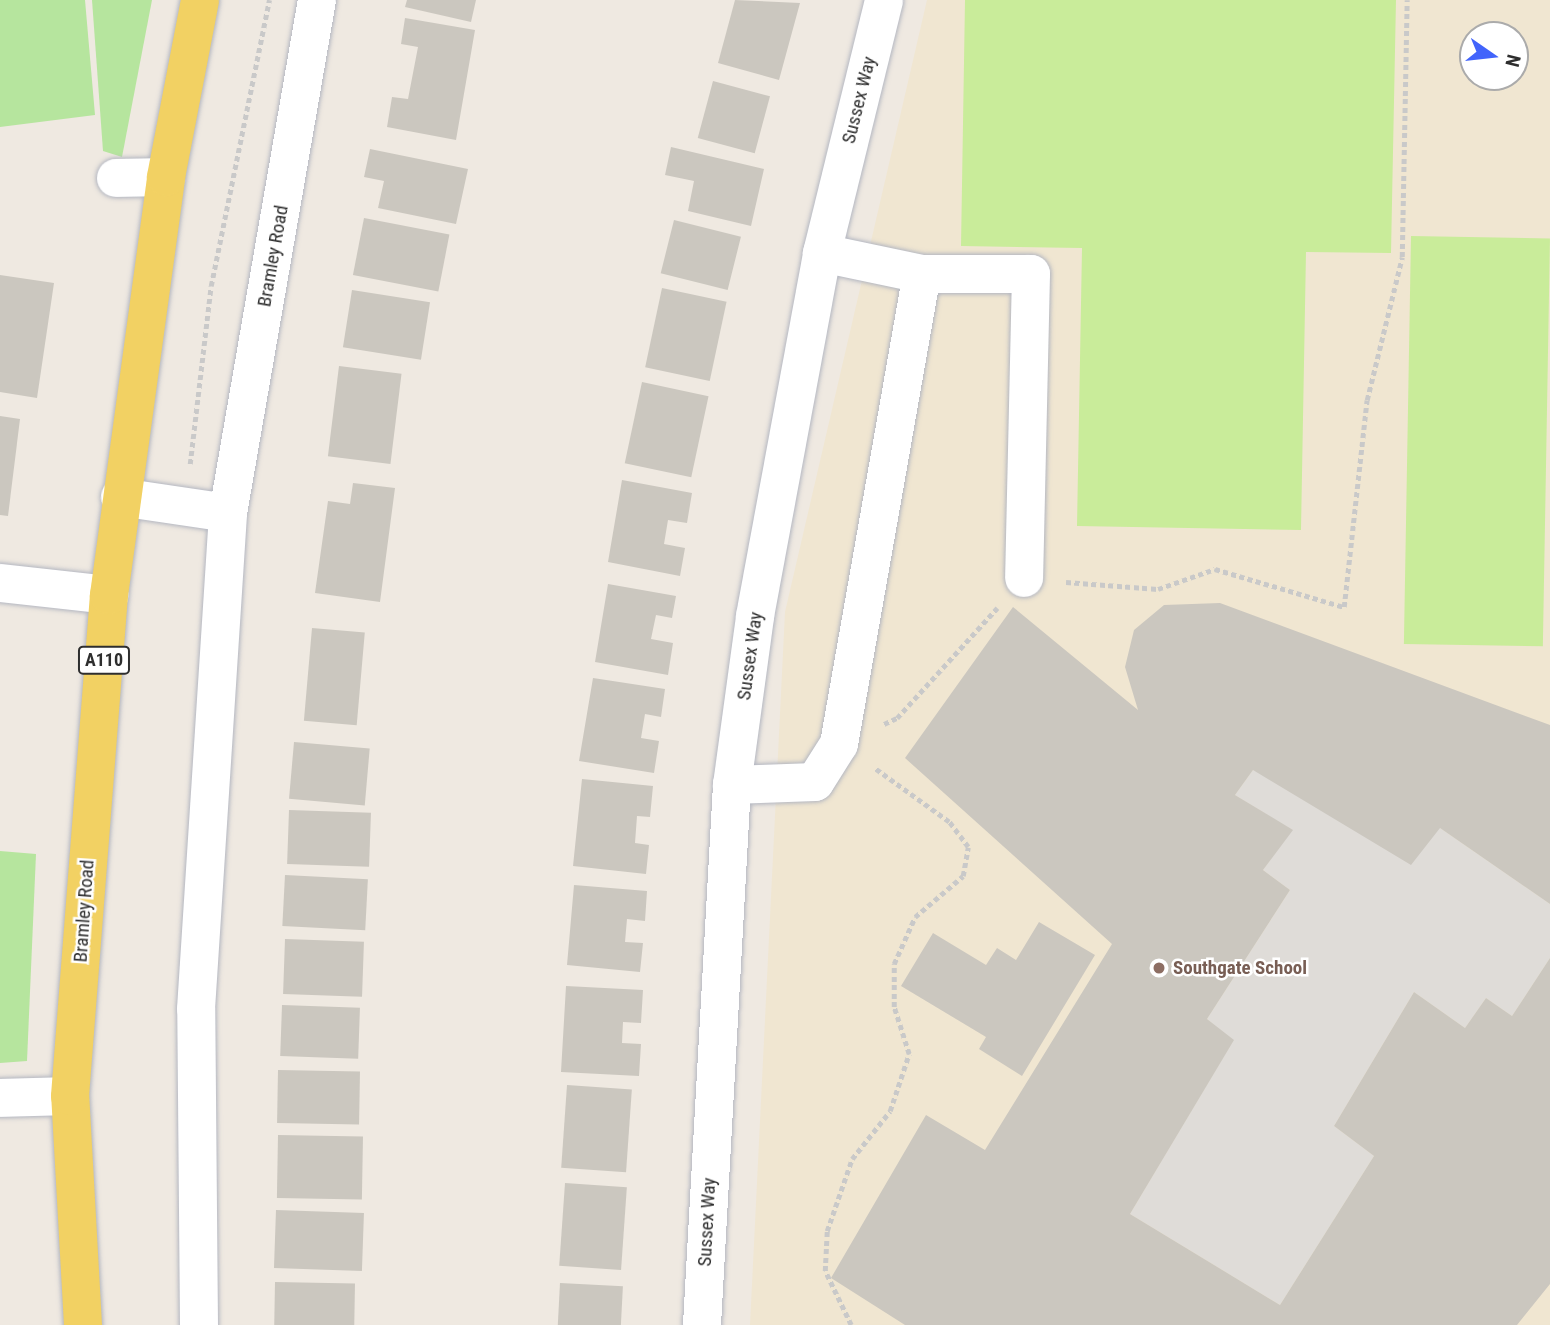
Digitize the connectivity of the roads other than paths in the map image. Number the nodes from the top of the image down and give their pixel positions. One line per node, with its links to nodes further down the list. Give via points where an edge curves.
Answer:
1 (200, 0): 4 (main road, Bramley Road / A110)
2 (317, 0): 9 (street, Bramley Road)
3 (884, 0): 6 (street, Sussex Way)
4 (166, 177): 5 (street); 8 (main road, Bramley Road / A110)
5 (116, 178)
6 (822, 253): 7 (street); 13 (street, Sussex Way, via 755,616)
7 (922, 274): 10 (street, via 1031,274); 13 (street, via 839,744 815,782)
8 (120, 497): 9 (street); 12 (main road, Bramley Road / A110)
9 (228, 513): 17 (street, Bramley Road, via 196,1009)
10 (1024, 578)
11 (0, 583): 12 (street)
12 (109, 596): 14 (main road, Bramley Road / A110)
13 (732, 785): 18 (street, Sussex Way)
14 (70, 1096): 15 (street); 16 (main road, Bramley Road / A110)
15 (0, 1098)
16 (83, 1325)
17 (199, 1325)
18 (702, 1325)

